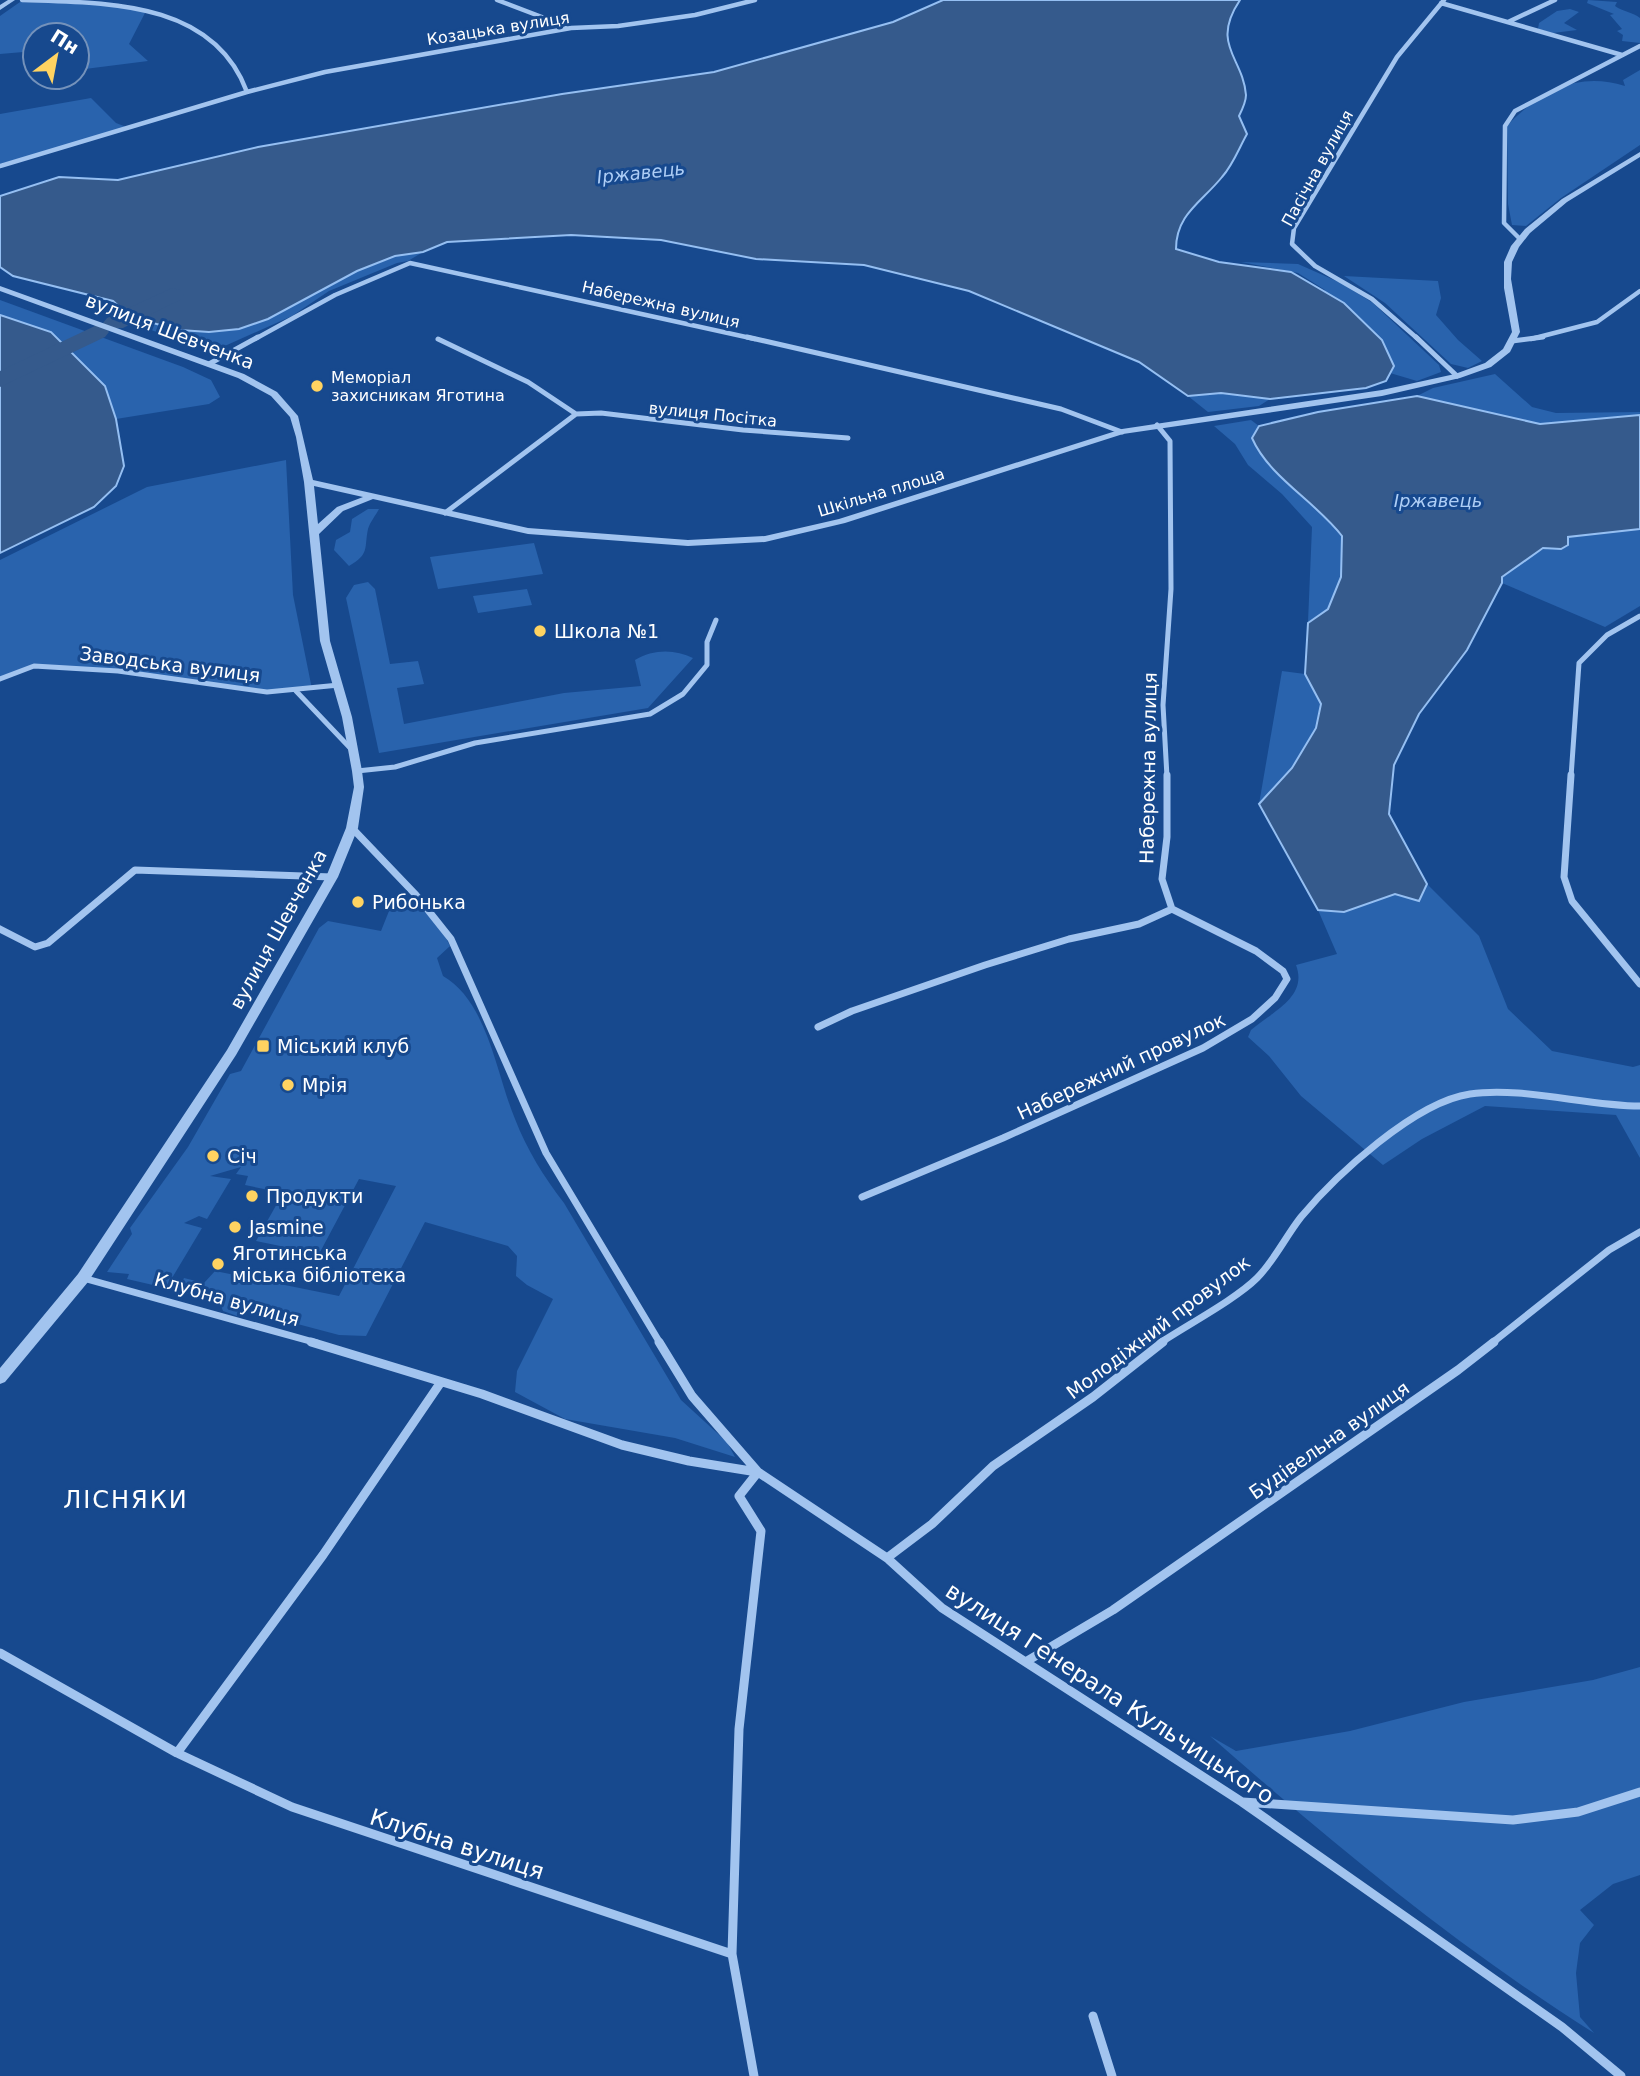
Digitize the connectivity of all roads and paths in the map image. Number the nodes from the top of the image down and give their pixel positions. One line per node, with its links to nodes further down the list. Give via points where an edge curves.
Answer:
1 (12, 0): 7 (street)
2 (22, 0): 12 (street, via 116,2 176,16 237,65)
3 (499, 0): 9 (street)
4 (755, 0): 9 (street, Козацька вулиця, via 695,15)
5 (1555, 0): 8 (street)
6 (1443, 2): 8 (street); 21 (street, Пасічна вулиця, via 1397,57 1348,135 1294,228 1292,244 1306,264 1357,289)
7 (0, 8)
8 (1508, 22): 11 (street)
9 (571, 28): 12 (street, Козацька вулиця, via 435,50)
10 (1640, 46): 11 (street)
11 (1623, 55): 15 (street, via 1516,111 1505,126 1504,223)
12 (247, 92): 14 (street, Козацька вулиця)
13 (1640, 154): 15 (street, via 1560,206)
14 (0, 166)
15 (1520, 239): 19 (street, via 1508,265 1516,332)
16 (0, 288): 20 (street, вулиця Шевченка)
17 (1640, 291): 19 (street, via 1597,322)
18 (438, 339): 22 (street, via 499,366)
19 (1512, 341): 21 (street, Шкільна площа, via 1488,365)
20 (209, 364): 24 (street, Набережна вулиця, via 335,295 410,263 1048,406); 26 (street, вулиця Шевченка, via 274,394 294,416)
21 (1457, 376): 23 (street, Шкільна площа, via 1382,393)
22 (576, 414): 25 (street, вулиця Посітка); 28 (street)
23 (1157, 425): 24 (street, Шкільна площа); 39 (street, Набережна вулиця, via 1170,441 1171,589 1163,705 1167,811 1161,879)
24 (1122, 432): 28 (street, Шкільна площа, via 842,521 765,540 612,540 528,531)
25 (848, 438)
26 (309, 482): 27 (street, Шкільна площа); 29 (street, вулиця Шевченка)
27 (371, 497): 28 (street, Шкільна площа); 29 (street, via 340,509)
28 (445, 513)
29 (313, 534): 33 (street, вулиця Шевченка, via 325,641)
30 (1640, 616): 41 (street, via 1599,640 1579,663 1564,877 1572,901)
31 (716, 620): 36 (street, via 707,642 707,666 683,694 650,714 475,743 395,766)
32 (0, 678): 34 (street, Заводська вулиця, via 34,666 50,666 267,692)
33 (339, 685): 34 (street, Заводська вулиця); 35 (street, вулиця Шевченка)
34 (296, 691): 35 (street)
35 (355, 753): 36 (street, вулиця Шевченка)
36 (357, 771): 37 (street, вулиця Шевченка)
37 (352, 828): 38 (street, вулиця Шевченка); 49 (street, вулиця Генерала Кульчицького, via 452,939 546,1153 692,1396)
38 (332, 877): 40 (street, via 135,870 55,940 38,947 13,931); 46 (street, вулиця Шевченка, via 232,1052)
39 (1172, 909): 42 (street, via 1139,923 974,969); 44 (street, Набережний провулок, via 1267,956 1286,972 1282,992 1242,1026 1160,1068)
40 (0, 929)
41 (1640, 984)
42 (818, 1027)
43 (1640, 1106): 50 (street, Молодіжний провулок, via 1470,1094 1446,1102 1382,1138 1302,1216 1256,1278 993,1466 932,1524)
44 (862, 1197)
45 (1640, 1232): 52 (street, Будівельна вулиця, via 1609,1250 1458,1370 1113,1610)
46 (83, 1278): 47 (street, вулиця Шевченка); 48 (street, Клубна вулиця, via 188,1304)
47 (0, 1378)
48 (441, 1382): 49 (street, Клубна вулиця, via 621,1445 702,1465); 53 (street, via 324,1555)
49 (758, 1472): 50 (street, вулиця Генерала Кульчицького); 56 (street, via 739,1496 761,1531 739,1729)
50 (887, 1558): 52 (street, вулиця Генерала Кульчицького, via 942,1608)
51 (0, 1653): 53 (street, Клубна вулиця)
52 (1027, 1661): 55 (street, вулиця Генерала Кульчицького)
53 (177, 1753): 56 (street, Клубна вулиця, via 292,1807)
54 (1640, 1792): 55 (street, via 1564,1814 1500,1822)
55 (1242, 1802): 60 (street, вулиця Генерала Кульчицького, via 1562,2027)
56 (733, 1954): 58 (street)
57 (1093, 2016): 59 (street)
58 (754, 2076)
59 (1112, 2076)
60 (1621, 2076)

